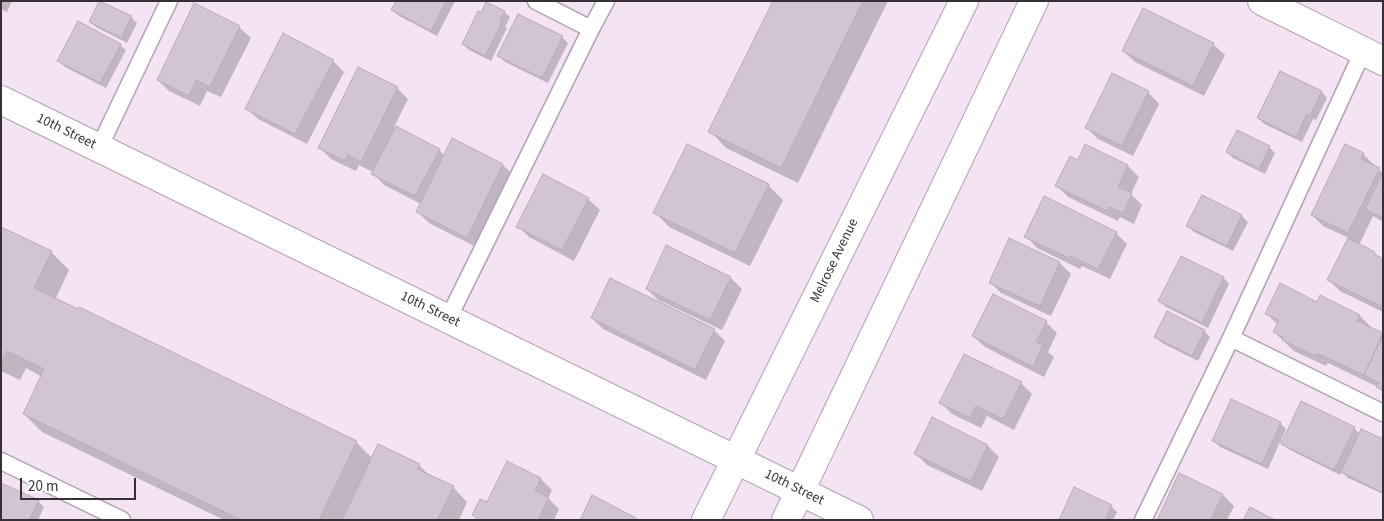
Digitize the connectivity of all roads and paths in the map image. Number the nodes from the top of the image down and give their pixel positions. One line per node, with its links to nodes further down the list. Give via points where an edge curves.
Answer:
1 (168, 1): 10 (lane)
2 (536, 1): 7 (lane)
3 (606, 1): 7 (lane)
4 (964, 1): 14 (street, Melrose Avenue)
5 (1034, 1): 16 (street)
6 (1262, 1): 8 (street)
7 (591, 29): 11 (lane)
8 (1373, 56): 12 (lane)
9 (1, 100): 10 (street, 10th Street)
10 (99, 148): 11 (street, 10th Street)
11 (448, 318): 14 (street, 10th Street)
12 (1231, 338): 13 (lane); 21 (lane)
13 (1383, 414)
14 (736, 460): 16 (street, 10th Street); 18 (street, Melrose Avenue)
15 (1, 461): 17 (lane)
16 (800, 491): 19 (street); 20 (street, 10th Street)
17 (122, 520)
18 (706, 520)
19 (786, 520)
20 (859, 520)
21 (1143, 520)

